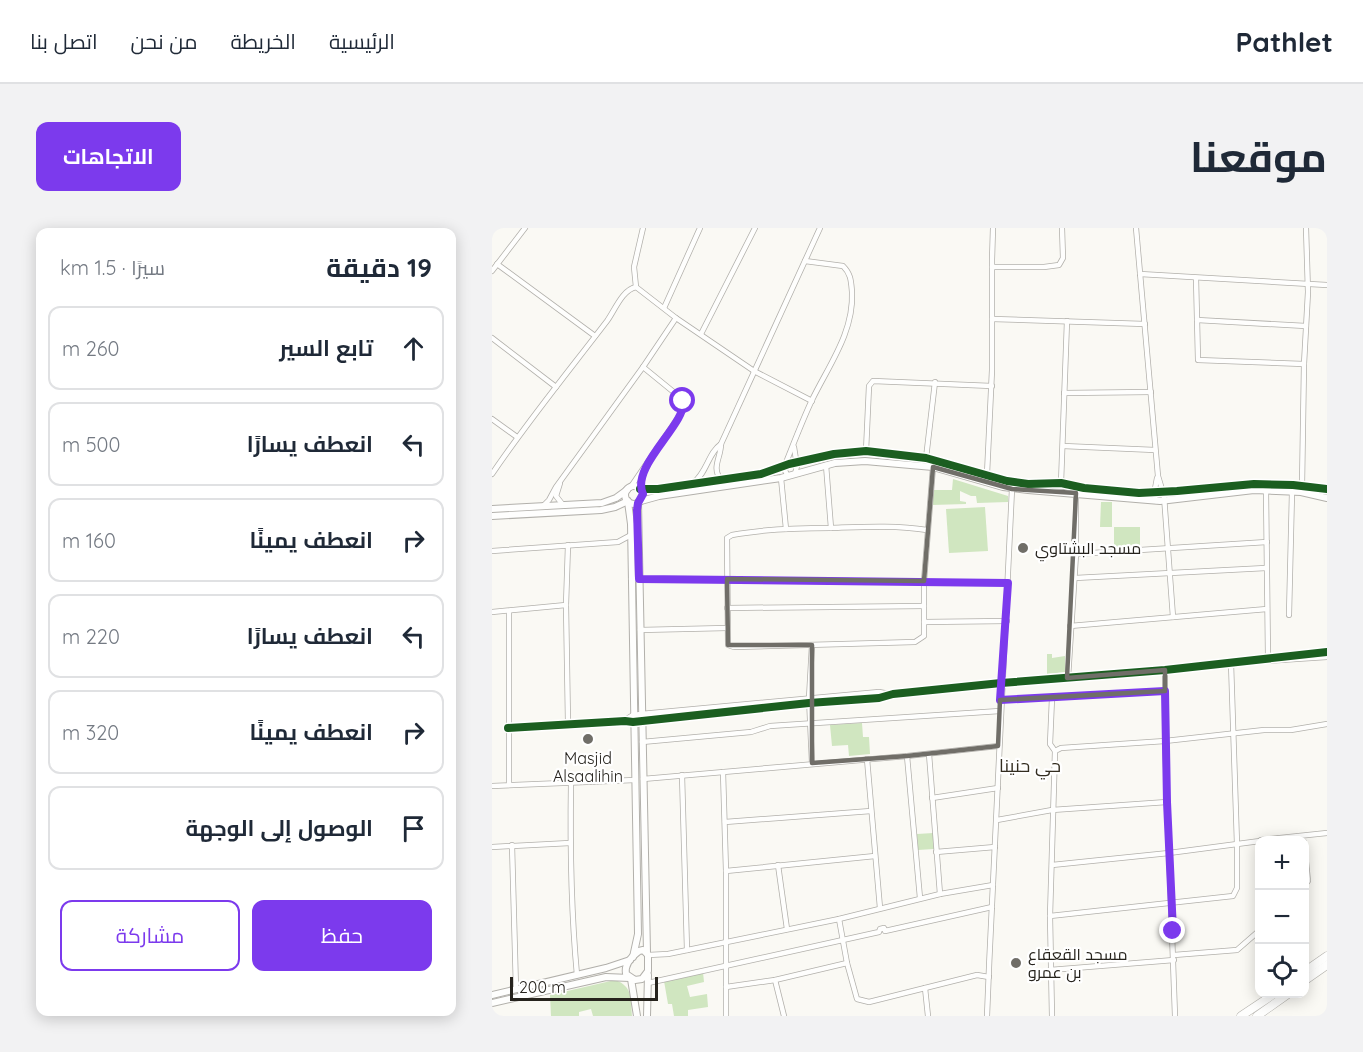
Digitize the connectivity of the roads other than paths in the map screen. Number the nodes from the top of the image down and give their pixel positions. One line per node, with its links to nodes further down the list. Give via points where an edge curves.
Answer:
1 (525, 228): 12 (street)
2 (643, 228): 19 (street, via 634,267)
3 (700, 228): 20 (street)
4 (755, 228): 27 (street)
5 (820, 228): 11 (street)
6 (993, 228): 13 (street)
7 (1062, 228): 13 (street, via 1063,258 1059,265)
8 (1137, 228): 15 (street)
9 (1300, 228): 10 (street)
10 (1306, 228): 17 (street)
11 (805, 261): 32 (street); 38 (street, via 843,266 851,276 852,292 851,318)
12 (497, 264): 14 (street); 28 (street)
13 (992, 267): 22 (street)
14 (492, 271)
15 (1140, 274): 16 (street); 25 (street)
16 (1196, 278): 17 (street); 23 (street)
17 (1308, 284): 18 (street); 26 (street)
18 (1327, 285)
19 (636, 287): 20 (street); 28 (street, via 627,291)
20 (664, 308): 21 (street)
21 (676, 318): 27 (street); 31 (street)
22 (992, 319): 24 (street); 34 (street)
23 (1197, 320): 26 (street); 30 (street, via 1198,360)
24 (1067, 321): 25 (street); 37 (street)
25 (1145, 324): 36 (street)
26 (1306, 326): 30 (street)
27 (701, 334): 32 (street)
28 (595, 336): 35 (street)
29 (492, 338): 35 (street)
30 (1304, 364): 61 (street)
31 (643, 367): 46 (street, via 679,396 684,405); 58 (street)
32 (754, 371): 38 (street); 41 (street)
33 (935, 382): 34 (street); 45 (street, via 871,382); 47 (street)
34 (992, 386): 53 (street)
35 (556, 387): 40 (street)
36 (1150, 392): 37 (street); 44 (street)
37 (1064, 393): 43 (street)
38 (812, 401): 42 (street)
39 (492, 419): 40 (street)
40 (517, 437): 52 (street)
41 (721, 444): 57 (street, via 716,466); 59 (street)
42 (794, 444): 48 (street); 50 (street)
43 (1063, 446): 44 (street); 60 (street)
44 (1155, 450): 55 (street)
45 (866, 451): 47 (street); 48 (street)
46 (654, 453): 62 (street); 63 (street, via 641,478)
47 (926, 458): 53 (street)
48 (797, 463): 50 (street); 54 (street)
49 (826, 465): 51 (street, via 865,460); 54 (street); 81 (street)
50 (785, 466): 54 (street, via 785,472); 57 (street)
51 (933, 467): 64 (street); 83 (street)
52 (492, 474)
53 (987, 474): 60 (street, via 1021,483)
54 (792, 476): 56 (street)
55 (1158, 476): 67 (street); 68 (street)
56 (781, 478): 76 (street); 82 (street)
57 (722, 480): 59 (street)
58 (560, 483): 77 (street, via 556,496); 78 (street)
59 (693, 483): 63 (street)
60 (1062, 483): 67 (street, via 1126,492); 69 (street, via 1056,488)
61 (1302, 486): 65 (street); 68 (street, via 1254,484)
62 (629, 489): 63 (street); 73 (street); 77 (street, via 602,502)
63 (640, 489): 76 (street, via 643,494)
64 (1012, 489): 69 (street); 98 (street)
65 (1327, 489)
66 (1266, 490): 70 (street); 75 (street); 86 (street)
67 (1154, 491): 68 (street); 74 (street)
68 (1163, 491): 75 (street)
69 (1061, 492): 71 (street)
70 (1293, 492): 72 (street); 105 (street)
71 (1076, 493): 74 (street); 91 (street)
72 (1327, 498)
73 (628, 501): 76 (street); 80 (street, via 601,510); 84 (street)
74 (1156, 501): 75 (street)
75 (1164, 501): 89 (street)
76 (639, 502): 84 (street)
77 (562, 505): 78 (street)
78 (542, 506): 79 (street)
79 (492, 509)
80 (492, 516)
81 (831, 528): 82 (street); 83 (street)
82 (786, 529): 96 (street, via 728,538)
83 (927, 530): 97 (street)
84 (634, 534): 85 (street); 88 (street)
85 (618, 542): 87 (street); 88 (street)
86 (1267, 542): 89 (street); 92 (street)
87 (568, 545): 90 (street); 99 (street)
88 (635, 549): 95 (street)
89 (1168, 549): 91 (street); 93 (street)
90 (492, 551)
91 (1076, 554): 94 (street)
92 (1266, 568): 93 (street); 102 (street)
93 (1170, 573): 94 (street); 106 (street)
94 (1075, 578): 109 (street)
95 (635, 579): 96 (street); 111 (street); 126 (street)
96 (727, 579): 97 (street); 101 (street)
97 (924, 581): 98 (street); 100 (street)
98 (1008, 583): 107 (street)
99 (566, 605): 104 (street); 127 (street)
100 (924, 606): 101 (street); 108 (street)
101 (727, 609): 110 (street)
102 (1267, 609): 106 (street); 115 (street)
103 (492, 612): 104 (street)
104 (509, 612): 130 (street)
105 (1289, 615)
106 (1173, 617): 109 (street)
107 (1006, 621): 108 (street); 119 (street)
108 (924, 622): 112 (street, via 923,637 915,642)
109 (1070, 626): 118 (street)
110 (727, 628): 111 (street); 112 (street, via 730,647)
111 (640, 630): 125 (street)
112 (812, 645): 122 (street)
113 (1327, 652): 115 (street)
114 (1327, 657): 115 (street, via 1268,661)
115 (1265, 658): 116 (street)
116 (1231, 663): 117 (street); 131 (street)
117 (1165, 670): 118 (street); 120 (street)
118 (1068, 678): 119 (street)
119 (1001, 683): 122 (street, via 879,698); 123 (street)
120 (1165, 691): 121 (street); 132 (street)
121 (1052, 698): 123 (street); 135 (street, via 1050,744)
122 (809, 700): 125 (street); 128 (street)
123 (1000, 700): 124 (street)
124 (1000, 711): 128 (street); 134 (street)
125 (641, 718): 126 (street); 133 (street)
126 (633, 719): 127 (street); 143 (street)
127 (568, 723): 130 (street)
128 (809, 724): 133 (street); 139 (street)
129 (1327, 724): 131 (street)
130 (508, 728): 145 (street)
131 (1234, 733): 132 (street); 158 (street)
132 (1165, 741): 135 (street, via 1061,748); 149 (street)
133 (642, 742): 142 (street)
134 (998, 746): 136 (street); 147 (street)
135 (1055, 752): 150 (street)
136 (929, 754): 137 (street); 148 (street)
137 (907, 756): 138 (street); 170 (street)
138 (867, 759): 139 (street); 151 (street)
139 (812, 763): 140 (street)
140 (723, 772): 141 (street); 153 (street)
141 (682, 775): 142 (street); 180 (street)
142 (643, 779): 181 (street)
143 (635, 780): 144 (street); 185 (street, via 638,934)
144 (571, 783): 145 (street); 157 (street)
145 (509, 785): 146 (street)
146 (492, 786)
147 (998, 789): 148 (street); 152 (street)
148 (932, 798): 162 (street)
149 (1167, 802): 150 (street); 163 (street)
150 (1052, 810): 152 (street); 166 (street)
151 (871, 811): 153 (street); 164 (street)
152 (997, 820): 161 (street)
153 (725, 822): 167 (street)
154 (1327, 833): 155 (street)
155 (1309, 838)
156 (1255, 842): 158 (street)
157 (570, 843): 159 (street); 192 (street)
158 (1237, 844): 163 (street); 171 (street, via 1237,888 1233,896)
159 (512, 845): 160 (street); 200 (street)
160 (492, 847)
161 (996, 847): 162 (street); 168 (street)
162 (936, 852): 169 (street)
163 (1169, 853): 166 (street); 171 (street)
164 (875, 856): 165 (street); 173 (street)
165 (778, 865): 167 (street); 176 (street)
166 (1052, 865): 174 (street)
167 (726, 872): 178 (street)
168 (993, 885): 169 (street); 172 (street)
169 (940, 894): 170 (street)
170 (920, 898): 173 (street)
171 (1172, 903): 174 (street); 183 (street)
172 (992, 907): 179 (street, via 885,931 884,928); 193 (street)
173 (880, 908): 175 (street)
174 (1050, 916): 191 (street)
175 (839, 919): 176 (street); 179 (street)
176 (788, 929): 178 (street)
177 (1255, 935): 183 (street, via 1238,950)
178 (725, 941): 180 (street); 188 (street)
179 (843, 941): 186 (street); 188 (street)
180 (687, 950): 182 (street)
181 (647, 954): 182 (street); 185 (street, via 639,951); 189 (street)
182 (660, 955): 189 (street)
183 (1174, 957): 191 (street); 212 (street)
184 (1327, 957): 190 (main road)
185 (632, 958): 192 (street); 195 (street, via 626,968)
186 (848, 963): 196 (street); 199 (street, via 860,1000 869,1002)
187 (1327, 965): 194 (main road)
188 (725, 966): 197 (street); 198 (street)
189 (648, 968): 195 (street, via 642,980); 197 (street)
190 (1309, 969)
191 (1050, 970): 211 (street)
192 (577, 975): 200 (street)
193 (989, 977): 199 (street, via 977,975); 210 (street)
194 (1309, 978)
195 (630, 979): 204 (street, via 611,977); 205 (street)
196 (775, 980): 198 (street); 208 (street)
197 (648, 983): 206 (street)
198 (726, 987): 207 (street)
199 (925, 988): 209 (street)
200 (516, 989): 201 (street)
201 (492, 994)
202 (1267, 998): 213 (main road)
203 (1281, 998): 214 (main road)
204 (492, 1003)
205 (637, 1016)
206 (647, 1016)
207 (726, 1016)
208 (784, 1016)
209 (928, 1016)
210 (987, 1016)
211 (1052, 1016)
212 (1174, 1016)
213 (1241, 1016)
214 (1257, 1016)

